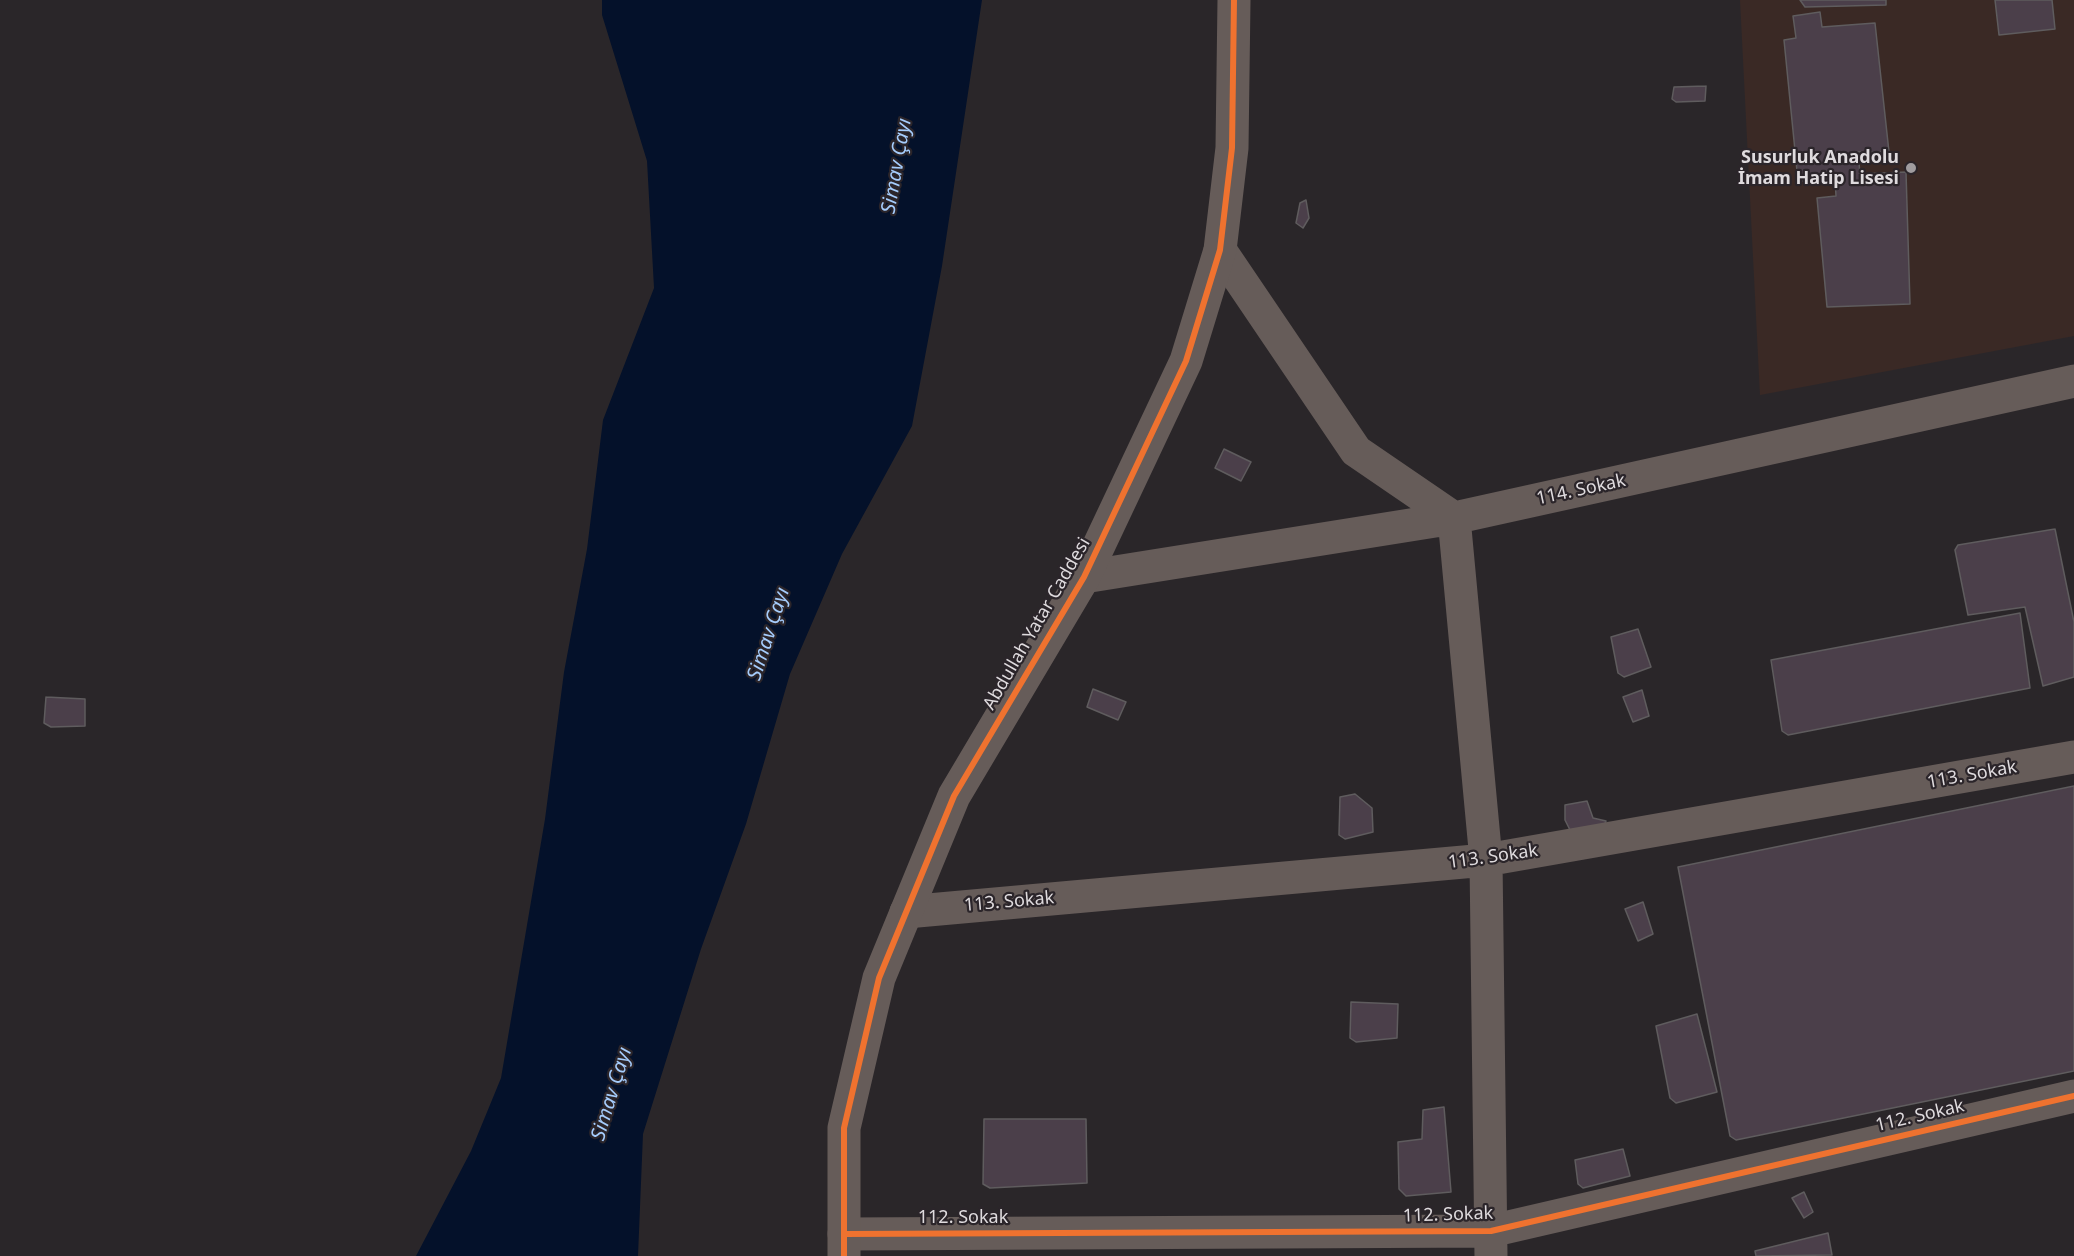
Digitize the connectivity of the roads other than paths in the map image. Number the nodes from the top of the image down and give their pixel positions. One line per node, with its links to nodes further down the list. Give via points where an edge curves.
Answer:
1 (1234, 0): 2 (street, Abdullah Yatar Caddesi, via 1232,148)
2 (1220, 250): 4 (street, via 1356,451); 5 (street, Abdullah Yatar Caddesi, via 1186,362)
3 (2074, 381): 4 (street, 114. Sokak)
4 (1454, 518): 5 (street, 114. Sokak); 7 (street)
5 (1084, 577): 8 (street, Abdullah Yatar Caddesi, via 954,796)
6 (2074, 757): 7 (street, 113. Sokak)
7 (1486, 860): 8 (street, 113. Sokak); 10 (street)
8 (906, 912): 11 (street, Abdullah Yatar Caddesi, via 879,978 844,1128)
9 (2074, 1096): 10 (street, 112. Sokak)
10 (1491, 1243): 11 (street, 112. Sokak)
11 (844, 1245)

